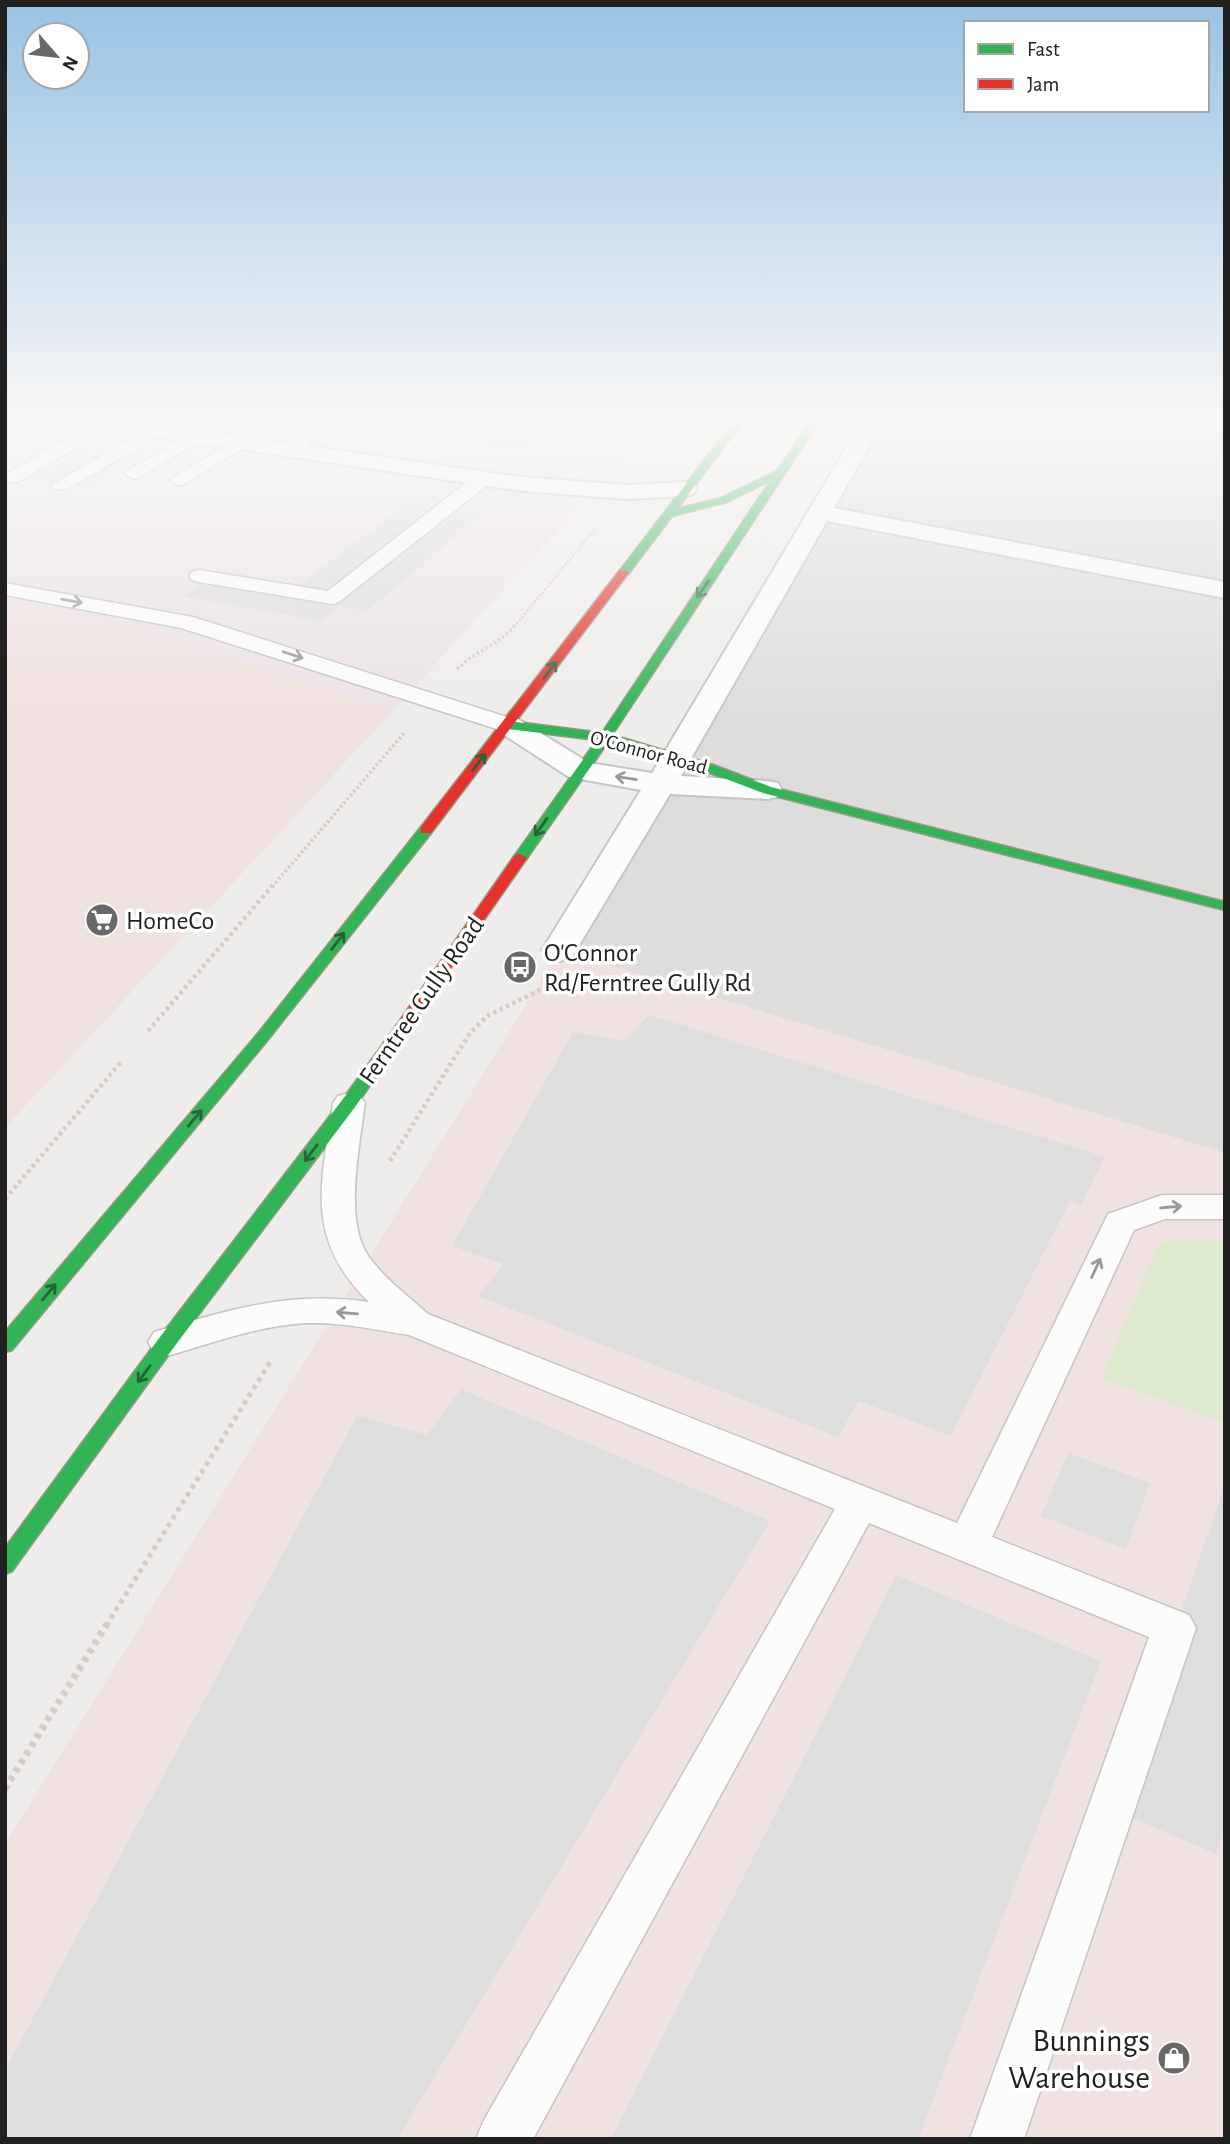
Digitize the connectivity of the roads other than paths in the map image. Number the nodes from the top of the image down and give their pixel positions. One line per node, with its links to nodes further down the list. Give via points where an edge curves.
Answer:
1 (431, 520): 6 (lane, via 332,598)
2 (663, 520): 9 (main road, one-way to 2)
3 (749, 520): 10 (main road, Ferntree Gully Road, one-way to 10)
4 (814, 520): 11 (street)
5 (861, 520): 8 (street)
6 (199, 576)
7 (5, 589): 9 (lane, one-way to 9, via 186,622)
8 (1225, 590)
9 (508, 725): 10 (main road, O'Connor Road); 12 (street, O'Connor Road); 21 (main road, one-way to 9, via 264,1034)
10 (605, 737): 11 (main road, O'Connor Road); 12 (main road, Ferntree Gully Road)
11 (677, 757): 13 (street); 14 (main road, O'Connor Road)
12 (580, 771): 13 (street, O'Connor Road, one-way to 12); 17 (main road, Ferntree Gully Road, one-way to 17)
13 (661, 784): 14 (street, O'Connor Road); 16 (street)
14 (767, 790): 15 (main road, O'Connor Road)
15 (1225, 906)
16 (560, 950)
17 (349, 1103): 19 (lane, via 339,1220 350,1257); 20 (main road, Ferntree Gully Road, one-way to 20)
18 (1225, 1208): 23 (lane, one-way to 18, via 1120,1222 1162,1207)
19 (415, 1324): 20 (lane, one-way to 20, via 309,1310 266,1315); 22 (lane)
20 (167, 1342): 24 (main road, Ferntree Gully Road, one-way to 24)
21 (5, 1345)
22 (860, 1502): 23 (lane); 25 (lane)
23 (967, 1546): 26 (lane, via 1174,1628)
24 (5, 1565)
25 (503, 2139)
26 (997, 2139)

